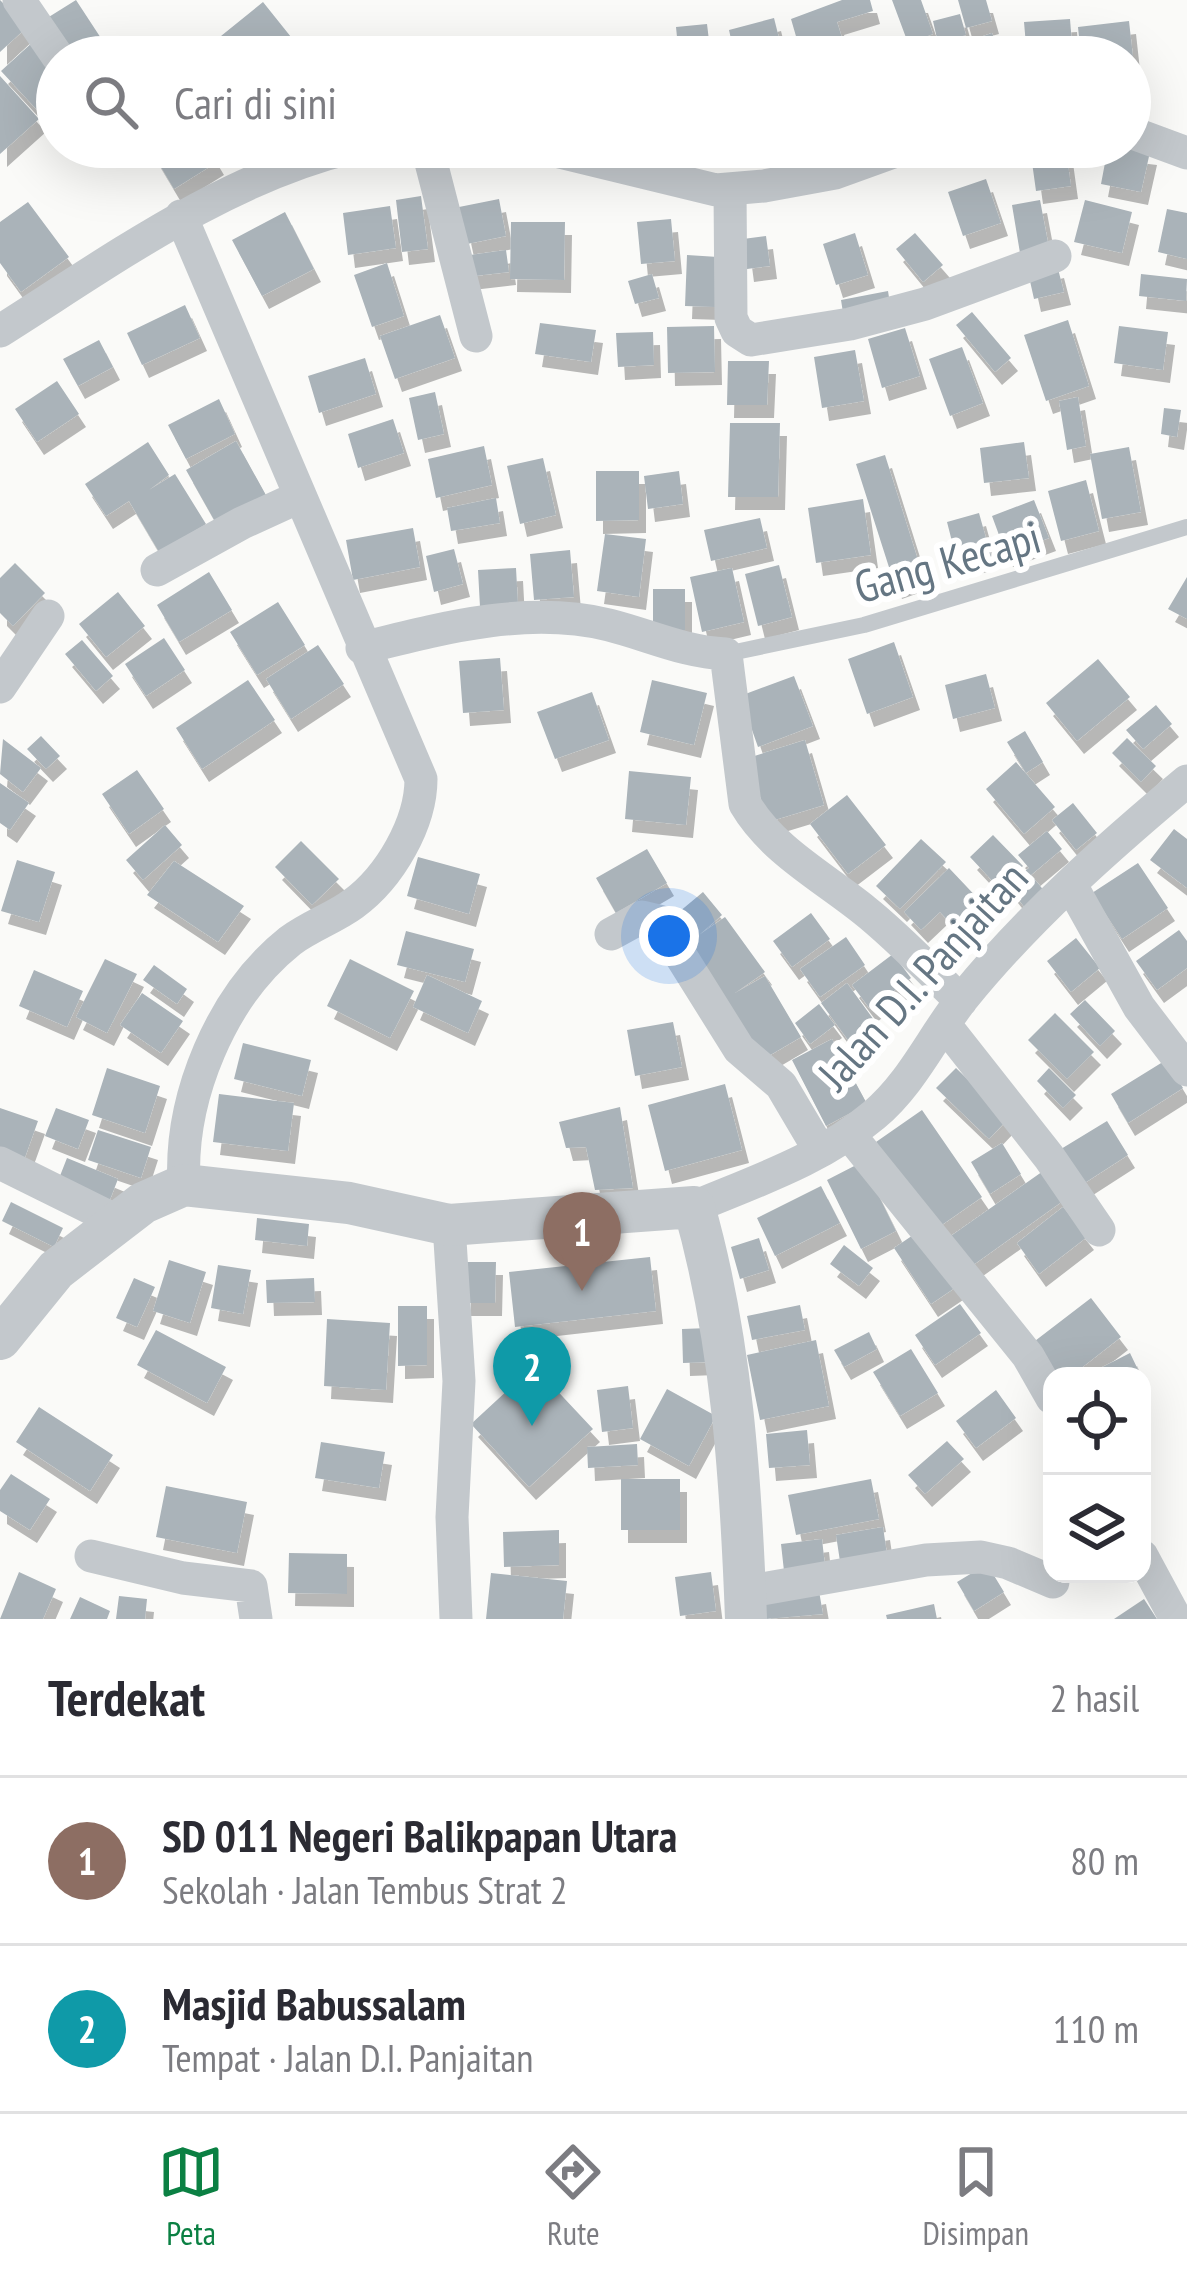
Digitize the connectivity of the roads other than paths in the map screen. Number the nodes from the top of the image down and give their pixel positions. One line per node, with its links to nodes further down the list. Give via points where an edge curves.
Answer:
1 (19, 0): 2 (street)
2 (44, 36)
3 (1151, 140): 4 (street)
4 (1187, 153)
5 (291, 168): 10 (street)
6 (432, 168): 13 (street)
7 (625, 168): 9 (street)
8 (849, 168): 9 (street)
9 (730, 189): 11 (street, via 731,318 752,340 925,304)
10 (181, 216): 12 (street); 14 (street)
11 (1055, 256)
12 (0, 331)
13 (476, 336)
14 (299, 496): 16 (street); 18 (street)
15 (1187, 527): 19 (lane, Gang Kecapi, via 864,625)
16 (157, 570)
17 (47, 616): 20 (street)
18 (362, 648): 19 (street, via 546,615); 29 (street, via 421,778 421,803 388,867 354,903 291,941 240,997 212,1044 194,1100)
19 (726, 654): 24 (street, via 745,804 755,821 868,913)
20 (0, 687)
21 (1187, 781): 22 (street, Jalan D.I. Panjaitan)
22 (1071, 885): 24 (street, Jalan D.I. Panjaitan); 25 (street, via 1139,1006)
23 (611, 934): 27 (street, via 642,917 659,921 739,1049 782,1085)
24 (953, 1013): 26 (street, Jalan D.I. Panjaitan, via 904,1084); 33 (street)
25 (1187, 1070)
26 (849, 1134): 27 (street, Jalan D.I. Panjaitan); 35 (street)
27 (820, 1151): 30 (street, Jalan D.I. Panjaitan)
28 (0, 1163): 31 (street)
29 (184, 1185): 31 (street); 32 (street, via 350,1203)
30 (694, 1207): 32 (street); 39 (street, via 710,1263 737,1458)
31 (119, 1222): 34 (street, via 56,1270)
32 (449, 1225): 41 (street, via 458,1381)
33 (1099, 1230)
34 (0, 1339)
35 (1043, 1383)
36 (91, 1556): 40 (street, via 248,1585)
37 (1151, 1573): 42 (street)
38 (1043, 1578): 39 (street, via 981,1557 926,1560)
39 (745, 1606)
40 (256, 1619)
41 (456, 1619)
42 (1176, 1619)

